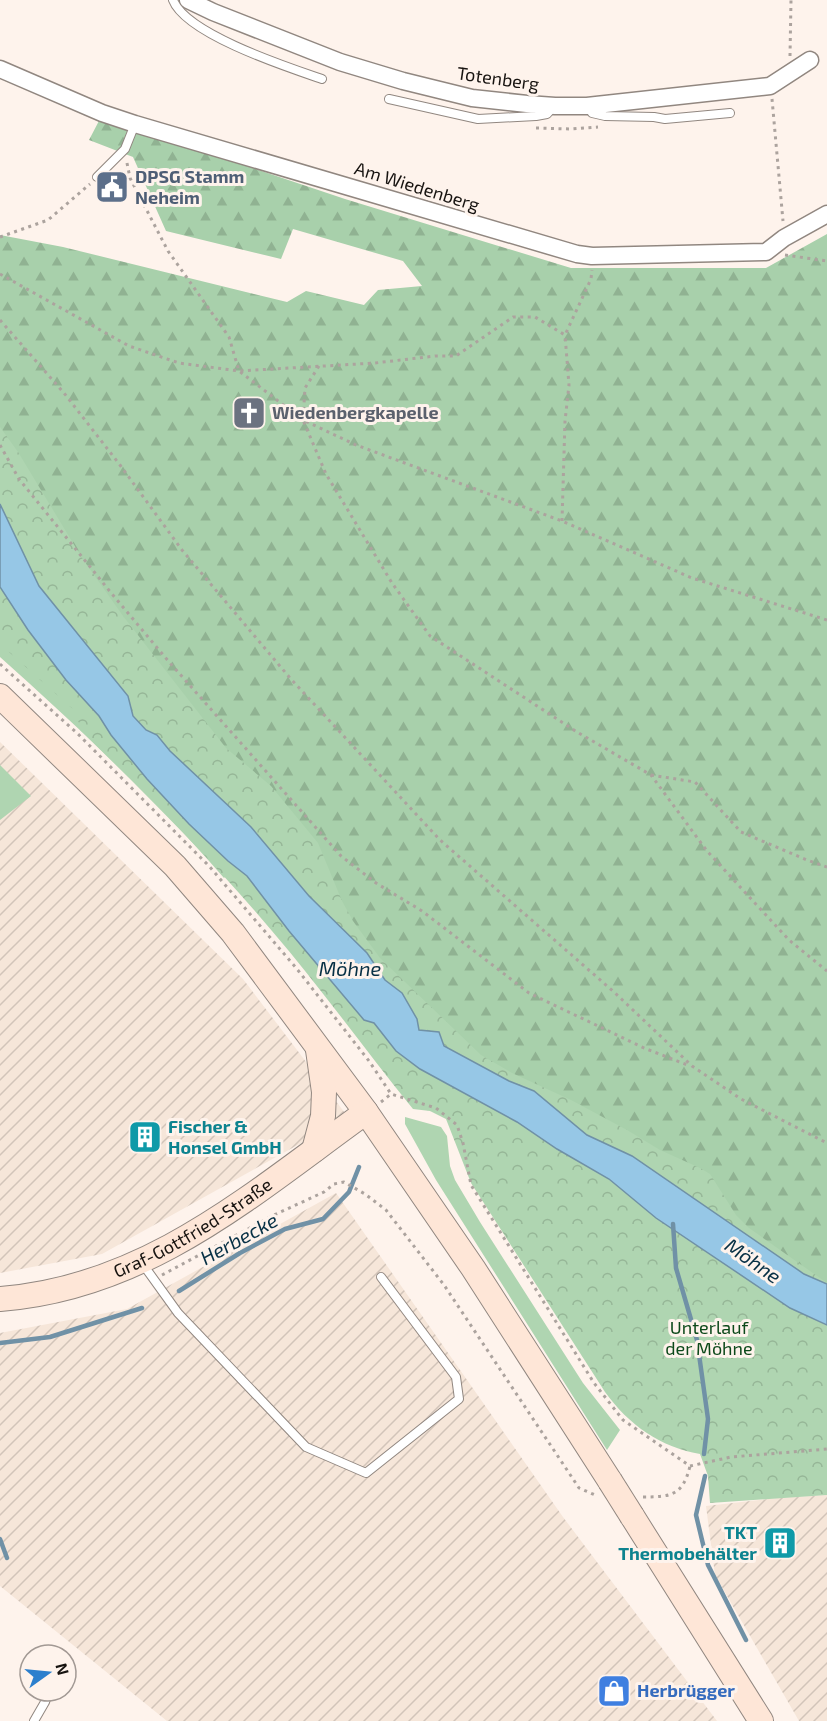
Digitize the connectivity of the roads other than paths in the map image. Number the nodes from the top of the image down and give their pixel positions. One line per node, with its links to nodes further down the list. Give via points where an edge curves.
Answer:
1 (174, 0): 5 (lane, via 184,17 208,32 275,63)
2 (188, 0): 7 (street, Totenberg, via 340,62 403,81 472,98)
3 (810, 60): 8 (street, Totenberg, via 770,86)
4 (0, 69): 10 (street, Am Wiedenberg)
5 (322, 79)
6 (389, 99): 7 (lane, via 478,119 536,116 547,114)
7 (555, 106): 8 (street, Totenberg)
8 (587, 106): 9 (lane, via 592,113 605,116 665,119)
9 (730, 113)
10 (135, 124): 11 (lane, via 124,149); 12 (street, Am Wiedenberg, via 556,249 592,256 765,252)
11 (97, 177)
12 (827, 214)
13 (0, 696): 14 (main road, via 175,866 233,933)
14 (318, 1047): 15 (main road); 16 (main road, via 324,1092 323,1116)
15 (366, 1112): 16 (main road, Graf-Gottfried-Straße); 22 (main road, bridge, via 473,1268)
16 (314, 1150): 17 (main road, Graf-Gottfried-Straße)
17 (148, 1271): 18 (lane, via 178,1313 306,1447 366,1473 459,1399 456,1377); 19 (main road, Graf-Gottfried-Straße)
18 (381, 1277)
19 (0, 1299)
20 (44, 1703): 21 (lane)
21 (34, 1721)
22 (761, 1721)

